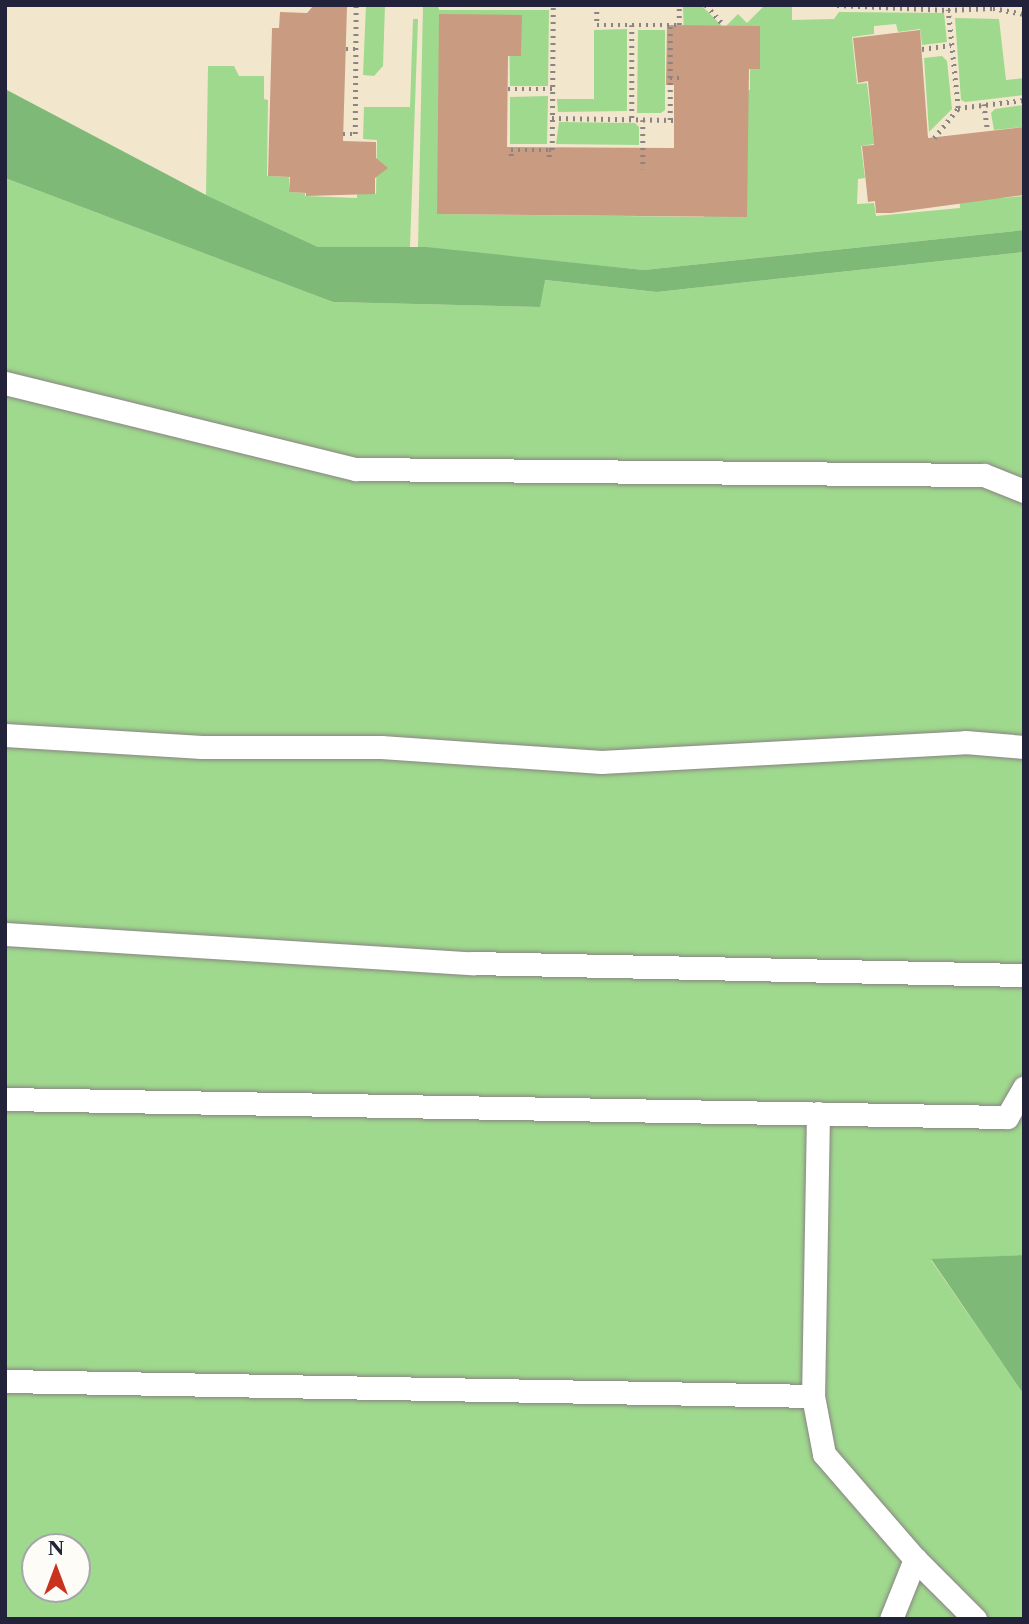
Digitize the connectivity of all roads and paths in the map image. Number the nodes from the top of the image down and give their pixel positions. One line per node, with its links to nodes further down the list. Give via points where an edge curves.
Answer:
1 (356, 5): 14 (path)
2 (552, 5): 19 (path)
3 (597, 5): 10 (path, via 597,24)
4 (679, 5): 11 (path, via 679,25)
5 (706, 5): 9 (path)
6 (837, 5): 7 (path)
7 (948, 10): 8 (path, via 993,8); 12 (path)
8 (1024, 14)
9 (724, 24)
10 (632, 25): 11 (path); 24 (path)
11 (670, 25): 16 (path)
12 (951, 45): 15 (path); 22 (path)
13 (346, 50): 14 (path)
14 (356, 50): 27 (path, via 355,134)
15 (922, 50)
16 (670, 78): 17 (path); 25 (path, via 672,120)
17 (682, 78)
18 (508, 89): 19 (path)
19 (552, 89): 23 (path)
20 (1024, 100): 21 (path)
21 (984, 104): 22 (path); 26 (path)
22 (958, 108): 28 (path)
23 (552, 118): 24 (path); 29 (path)
24 (632, 119): 25 (path)
25 (643, 120): 32 (path)
26 (989, 131)
27 (343, 134)
28 (934, 138)
29 (549, 150): 30 (path, via 511,150); 31 (path)
30 (511, 156)
31 (549, 157)
32 (643, 169)
33 (5, 383): 34 (lane, via 356,469 984,475)
34 (1024, 491)
35 (5, 735): 36 (lane, via 202,747 381,747 601,762 965,742)
36 (1024, 747)
37 (5, 934): 38 (lane, via 472,963)
38 (1024, 975)
39 (1024, 1087): 41 (lane, via 1007,1117)
40 (5, 1099): 41 (lane)
41 (818, 1113): 43 (lane)
42 (5, 1381): 43 (lane)
43 (813, 1396): 44 (lane, via 824,1454)
44 (915, 1559): 45 (lane); 46 (lane)
45 (891, 1619)
46 (975, 1619)

